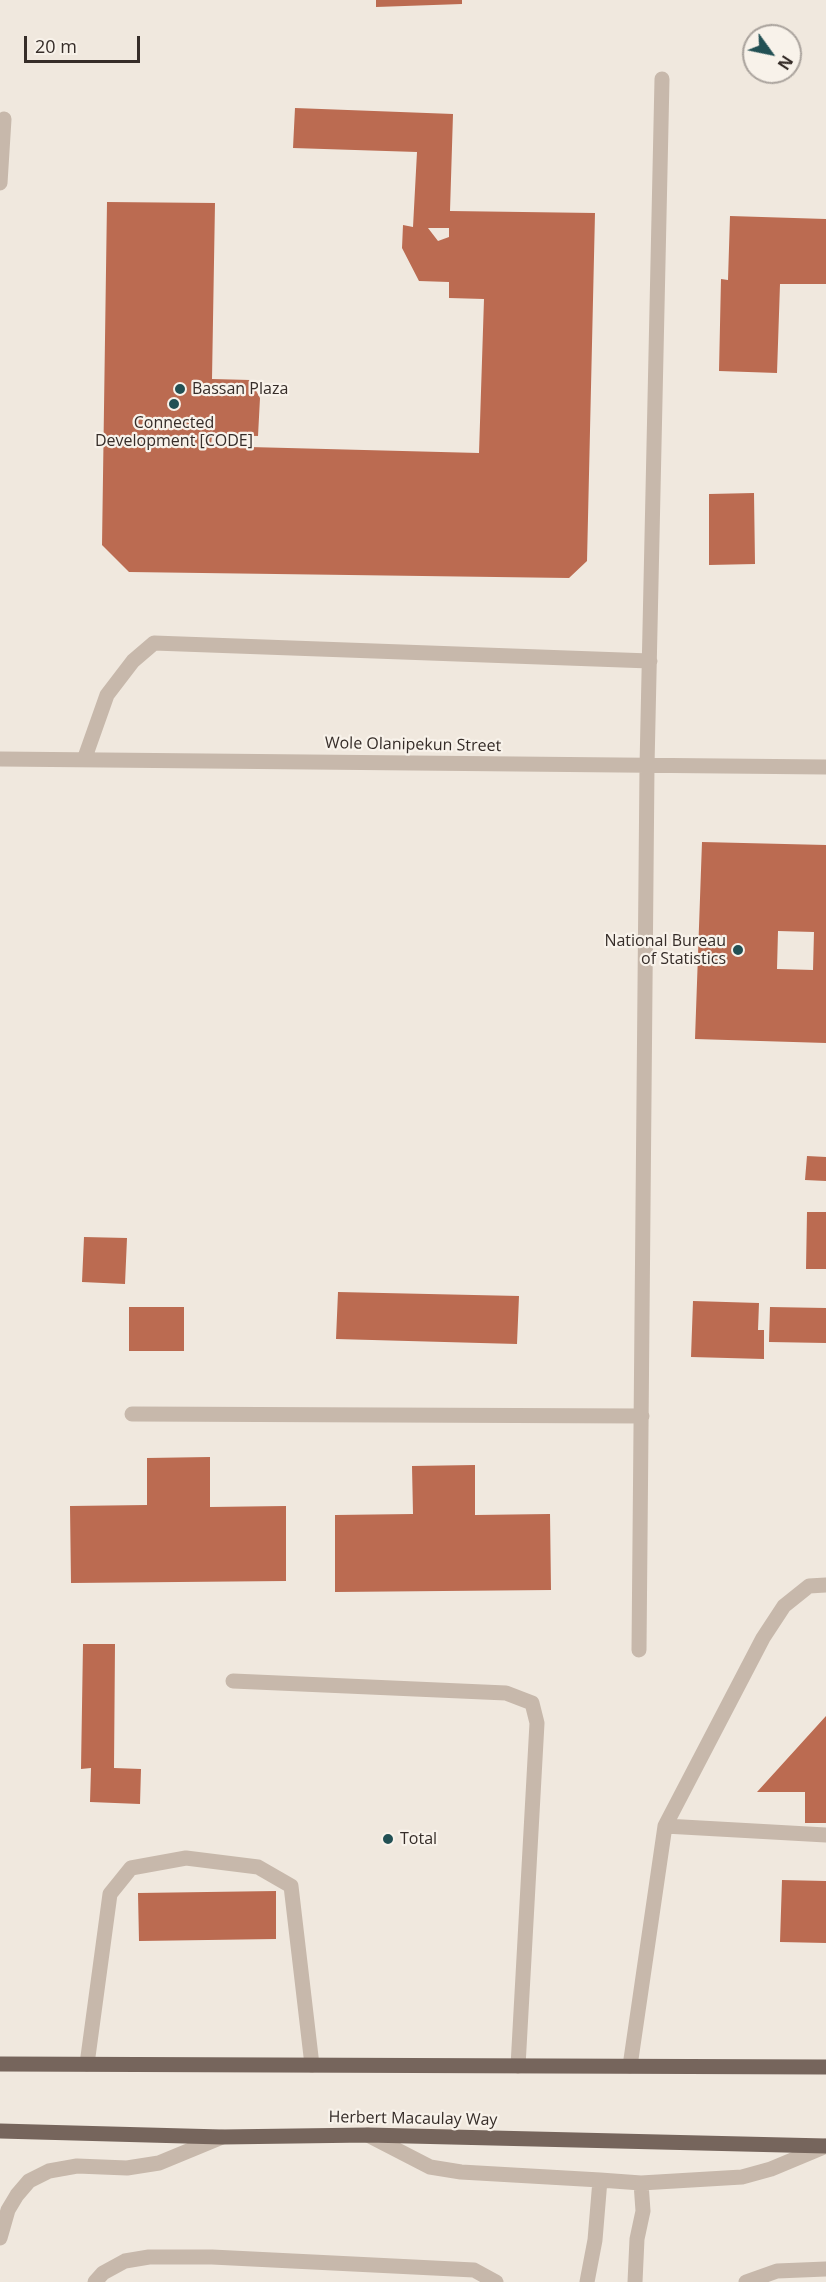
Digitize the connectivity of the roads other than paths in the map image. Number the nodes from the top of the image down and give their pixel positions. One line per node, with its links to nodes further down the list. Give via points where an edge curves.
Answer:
1 (662, 79): 4 (street)
2 (4, 119): 3 (street)
3 (0, 183)
4 (650, 661): 6 (street, via 154,643 133,661 107,695); 7 (street)
5 (0, 759): 6 (street, Wole Olanipekun Street)
6 (84, 760): 7 (street, Wole Olanipekun Street)
7 (647, 766): 8 (street, Wole Olanipekun Street); 10 (street)
8 (826, 767)
9 (132, 1414): 10 (street)
10 (642, 1416): 12 (street)
11 (826, 1585): 14 (street, via 809,1586 784,1606 763,1638)
12 (639, 1650)
13 (233, 1681): 19 (street, via 506,1693 532,1703 537,1723)
14 (665, 1826): 15 (street); 20 (street)
15 (826, 1835)
16 (0, 2064): 17 (main road)
17 (87, 2064): 18 (main road); 18 (street, via 110,1894 131,1868 186,1858 258,1867 291,1886)
18 (312, 2065): 19 (main road)
19 (518, 2066): 20 (main road)
20 (630, 2066): 21 (main road)
21 (826, 2067)
22 (0, 2131): 24 (main road, Herbert Macaulay Way)
23 (368, 2135): 24 (main road, Herbert Macaulay Way); 25 (main road, Herbert Macaulay Way); 26 (street, via 430,2167)
24 (222, 2136): 28 (street, via 159,2163 127,2168 76,2166 49,2171 29,2181 17,2195)
25 (826, 2146): 27 (street, via 742,2177)
26 (600, 2180): 27 (street); 32 (street)
27 (641, 2183): 33 (street, via 643,2211)
28 (0, 2238)
29 (826, 2269): 34 (street, via 777,2271)
30 (95, 2282): 31 (street, via 125,2261 159,2257 474,2270)
31 (496, 2282)
32 (587, 2282)
33 (635, 2282)
34 (746, 2282)

